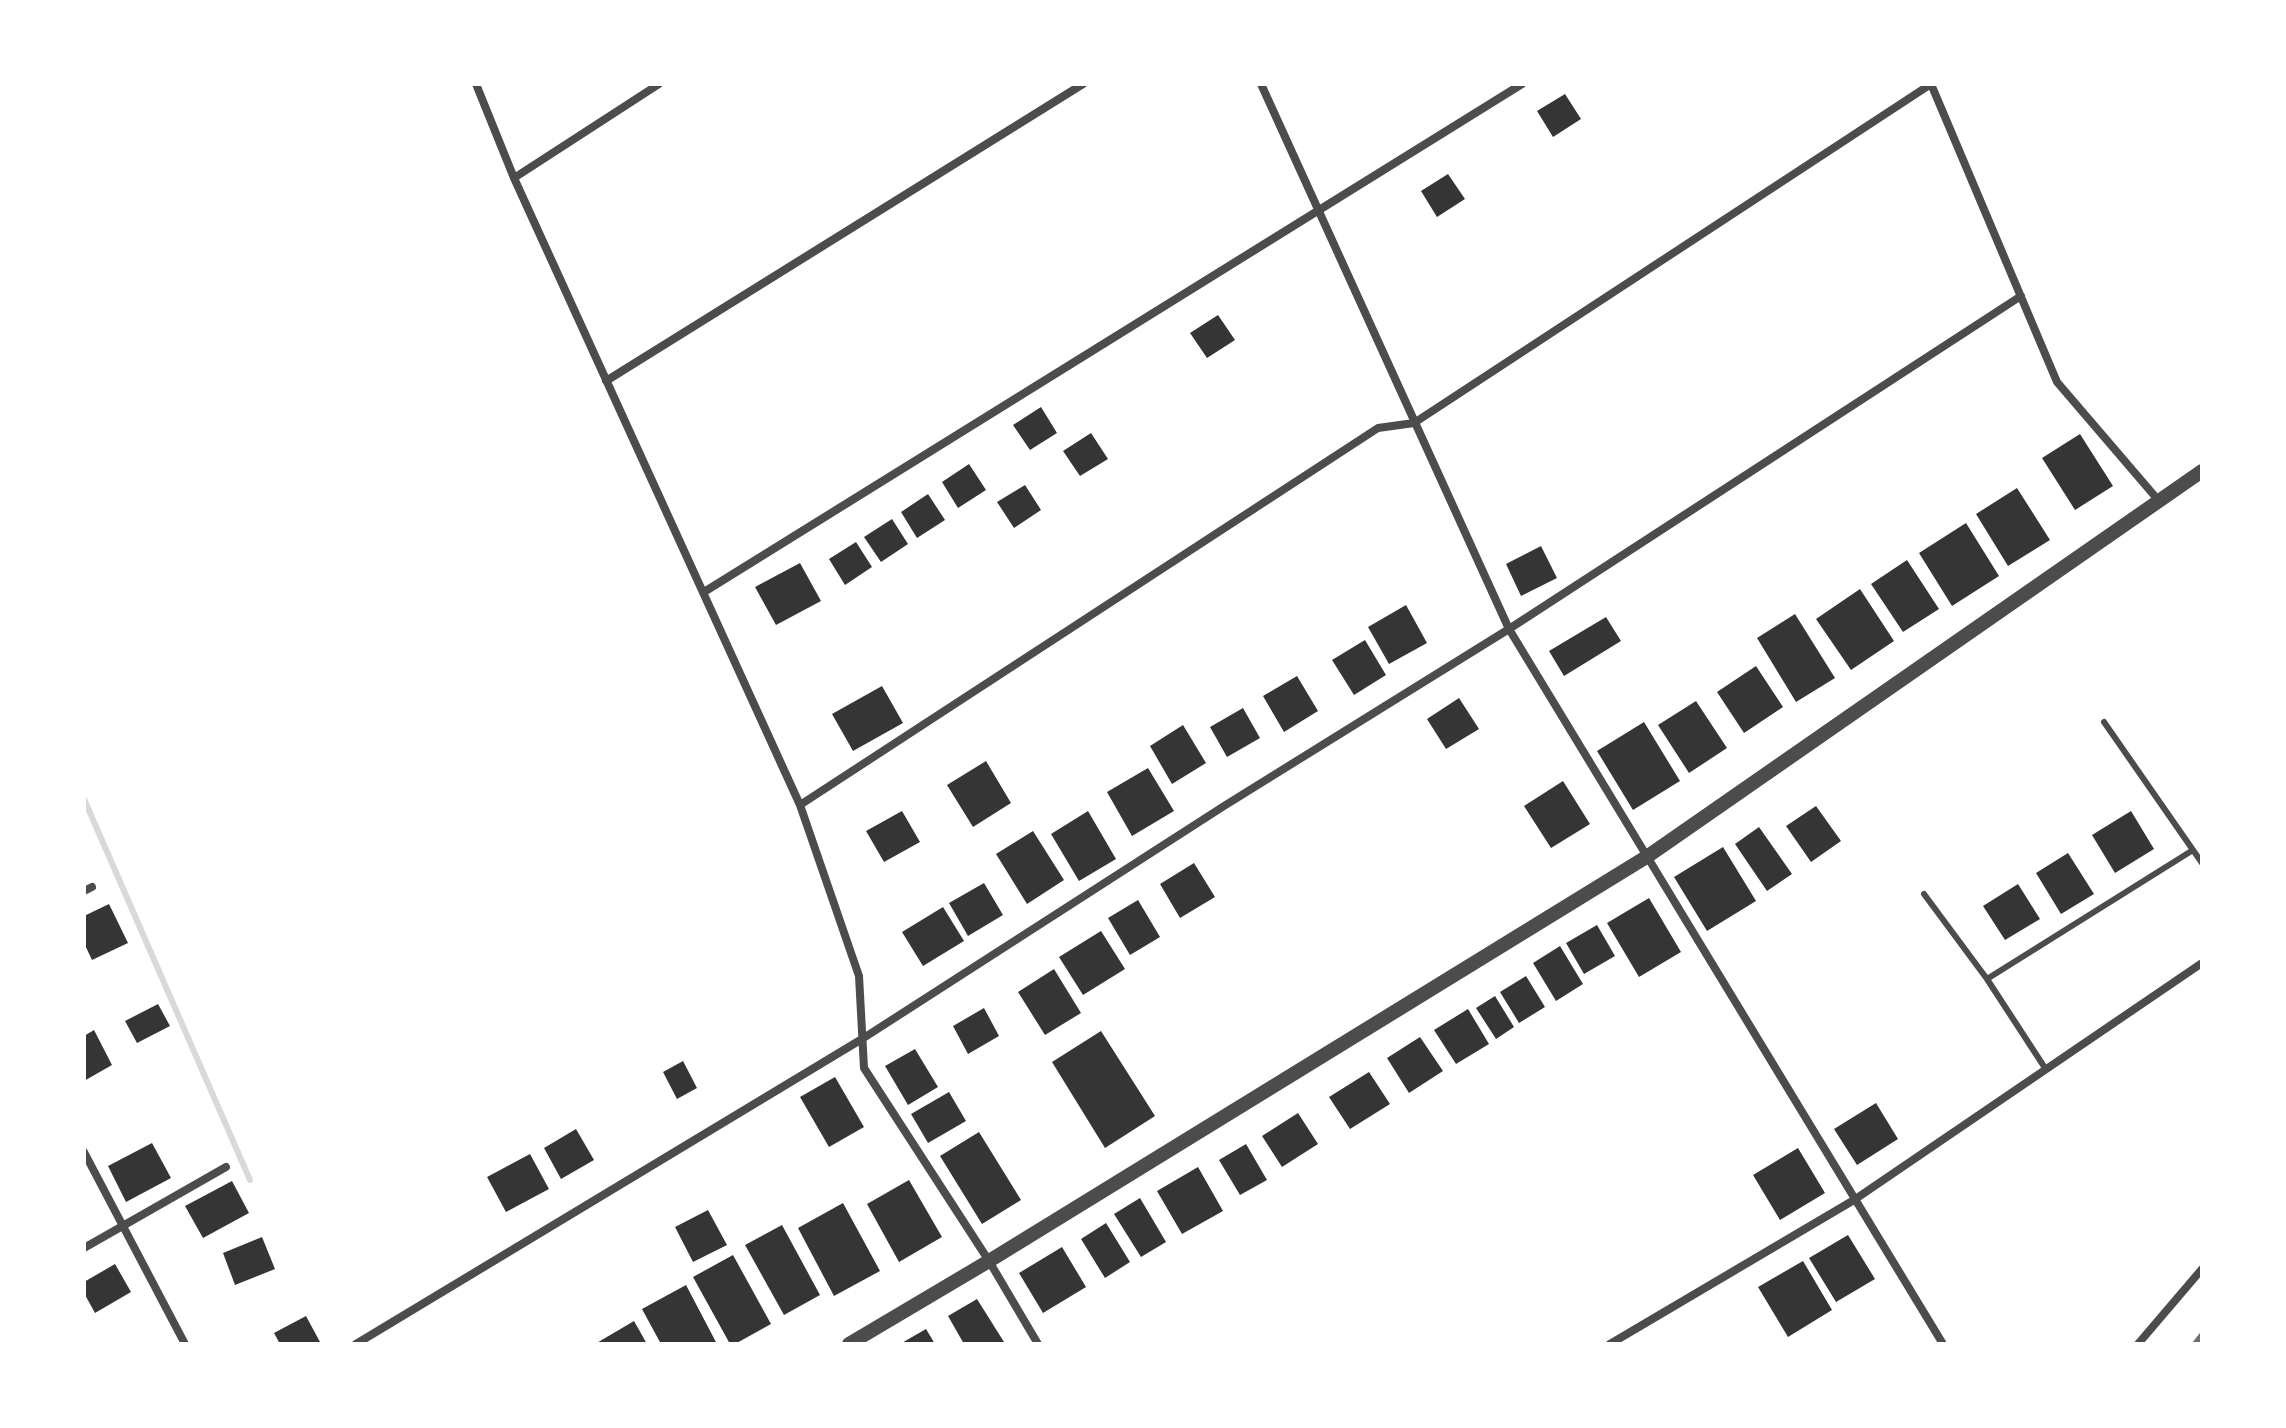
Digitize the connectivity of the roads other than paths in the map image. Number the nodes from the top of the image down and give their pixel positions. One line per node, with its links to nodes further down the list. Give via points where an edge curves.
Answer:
1 (476, 84): 7 (street)
2 (659, 84): 7 (street)
3 (1083, 84): 10 (street)
4 (1261, 84): 8 (street)
5 (1522, 84): 8 (street)
6 (1931, 84): 9 (street); 11 (street)
7 (514, 178): 10 (street)
8 (1318, 211): 11 (street); 14 (street)
9 (2021, 296): 13 (street, via 2057,382); 15 (street)
10 (606, 381): 14 (street)
11 (1414, 423): 15 (street); 17 (street, via 1378,428)
12 (2202, 471): 13 (street)
13 (2159, 501): 19 (street)
14 (704, 592): 17 (street)
15 (1509, 629): 19 (street); 24 (street)
16 (2104, 722): 18 (lane)
17 (800, 805): 24 (street, via 859,976)
18 (2193, 850): 20 (lane); 23 (lane)
19 (1648, 856): 28 (street); 31 (street)
20 (2202, 863)
21 (1924, 894): 23 (lane)
22 (2202, 963): 25 (street)
23 (1987, 979): 25 (lane)
24 (862, 1039): 31 (street, via 864,1068); 34 (street)
25 (2045, 1068): 28 (street)
26 (84, 1152): 29 (street)
27 (226, 1167): 29 (street)
28 (1854, 1200): 37 (street); 38 (street)
29 (123, 1226): 30 (street); 33 (street)
30 (84, 1248)
31 (989, 1261): 35 (street); 36 (street)
32 (2202, 1269): 39 (street)
33 (185, 1344)
34 (356, 1344)
35 (849, 1344)
36 (1038, 1344)
37 (1610, 1344)
38 (1943, 1344)
39 (2138, 1344)

